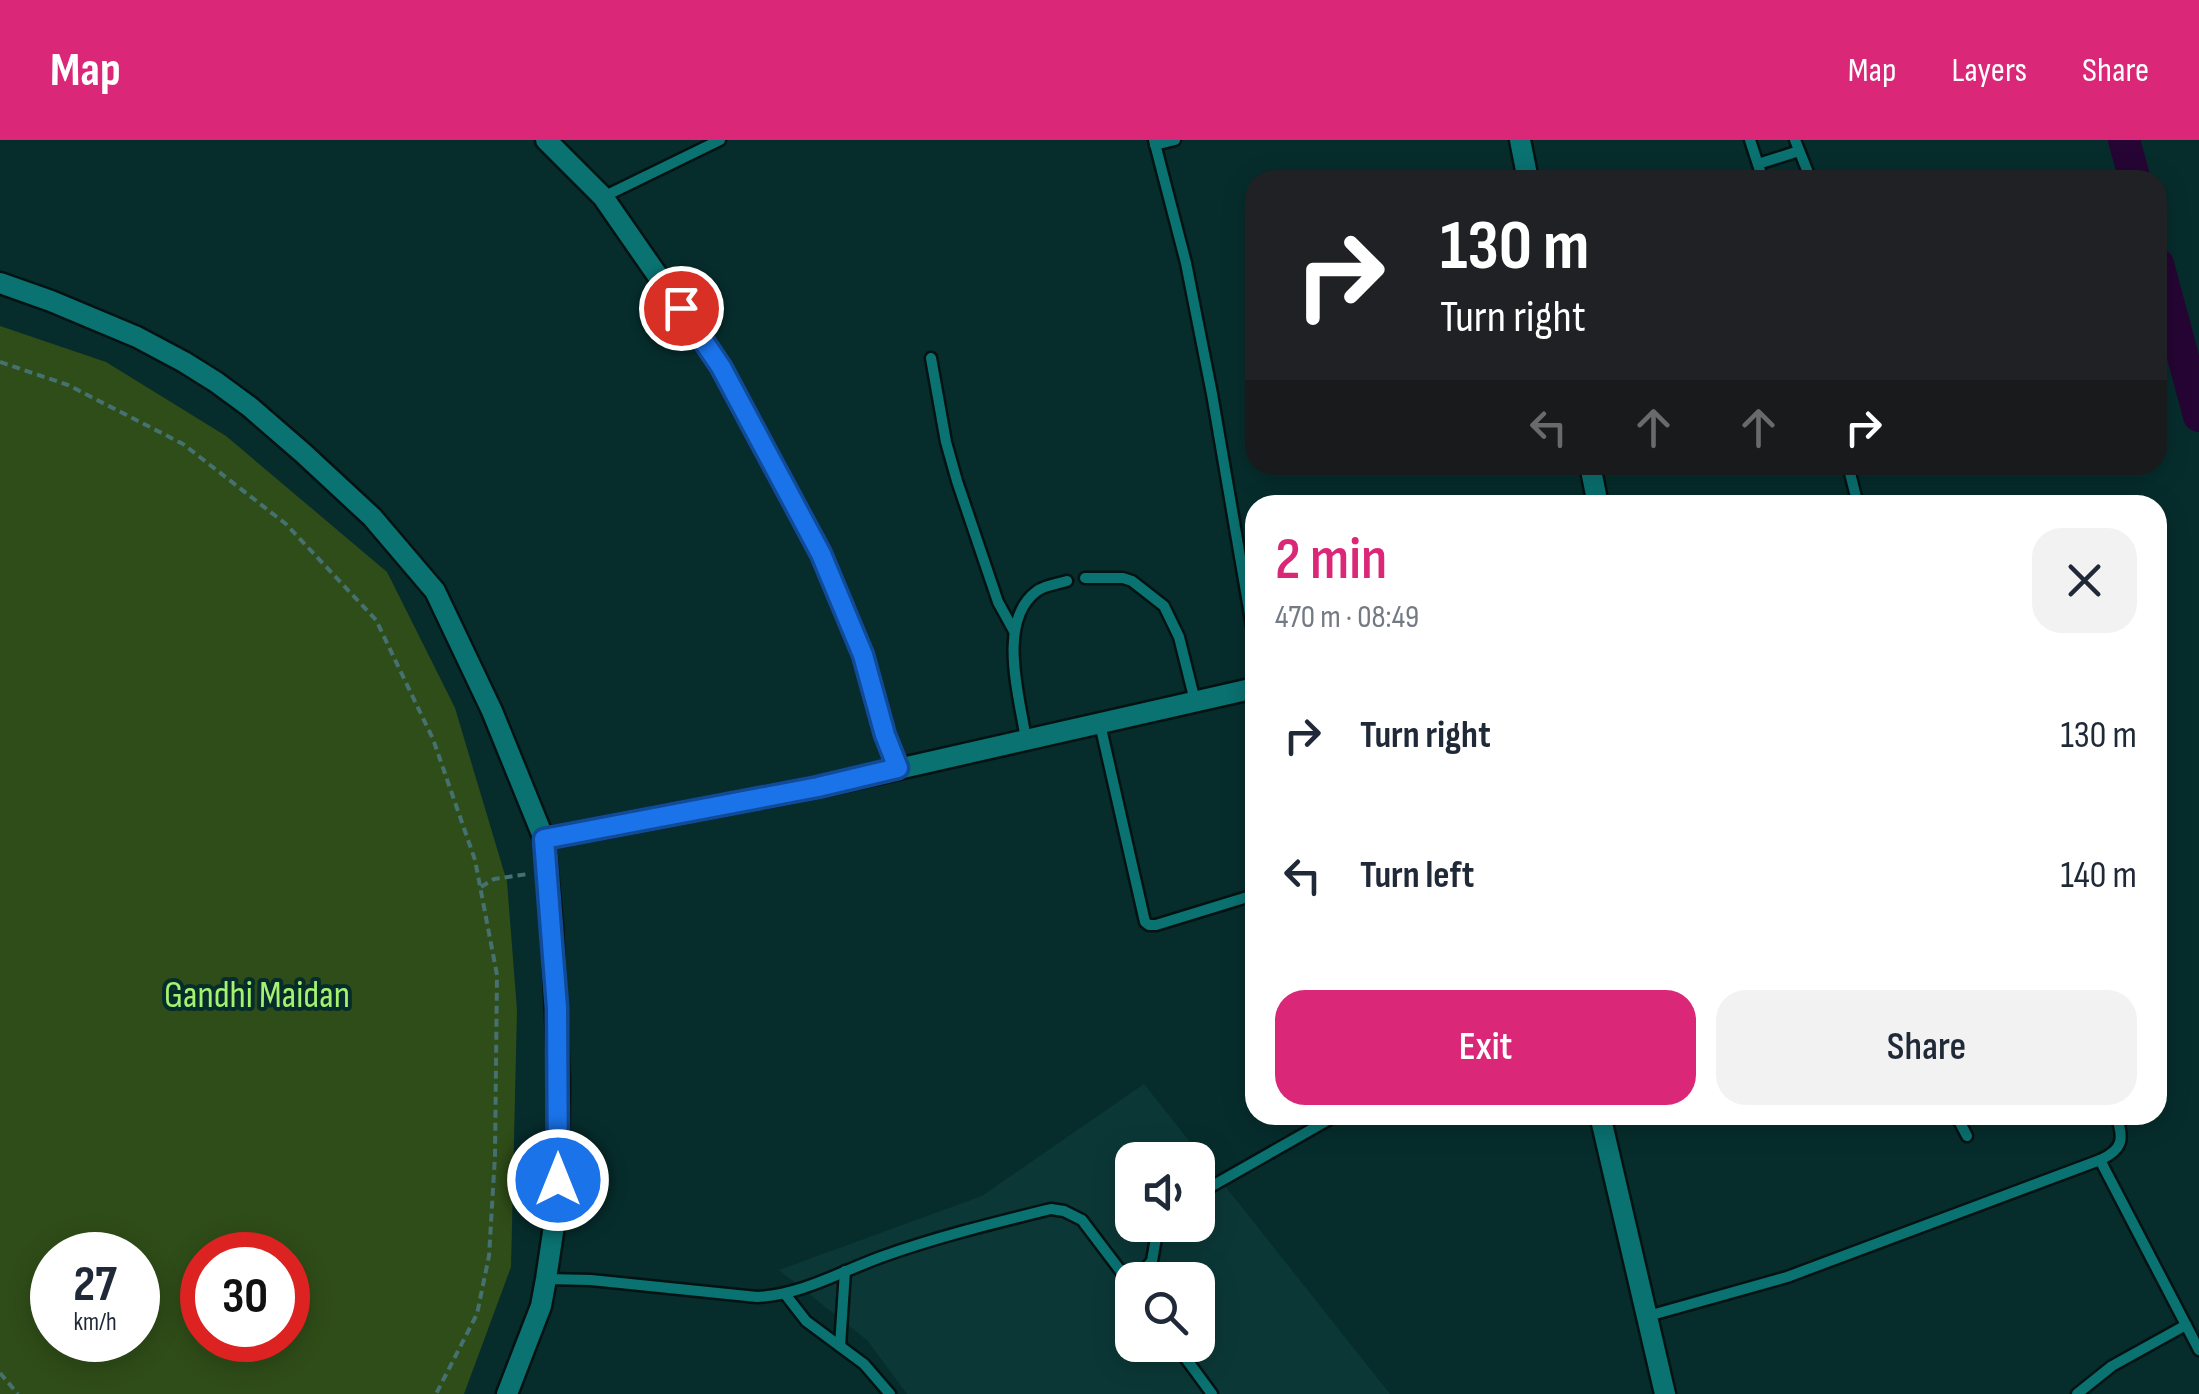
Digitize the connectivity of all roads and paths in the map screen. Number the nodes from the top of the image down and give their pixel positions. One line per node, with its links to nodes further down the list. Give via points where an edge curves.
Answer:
1 (546, 140): 12 (street)
2 (720, 140): 12 (lane)
3 (1175, 140): 6 (lane)
4 (1520, 140): 9 (street)
5 (1750, 140): 8 (lane)
6 (1154, 142): 18 (lane, via 1186,263)
7 (1800, 144): 8 (lane); 11 (lane)
8 (1758, 164): 10 (lane)
9 (1526, 170)
10 (1760, 170)
11 (1807, 170)
12 (603, 197): 24 (street, via 721,367 821,554 863,655)
13 (0, 283): 25 (street, via 137,338 216,382 372,517 435,592)
14 (931, 358): 19 (lane, via 957,481)
15 (0, 362): 27 (path, via 68,384 183,444 286,524 376,620 432,739)
16 (1086, 578): 21 (lane, via 1132,581 1164,606)
17 (1066, 581): 19 (lane, via 1036,592)
18 (1245, 587)
19 (1014, 631): 23 (lane)
20 (1245, 690): 21 (street)
21 (1195, 701): 22 (street)
22 (1100, 723): 23 (street); 28 (lane, via 1145,922 1152,926)
23 (1026, 740): 24 (street)
24 (898, 768): 25 (street)
25 (544, 839): 26 (street)
26 (546, 871): 27 (path); 38 (street, via 558,1102)
27 (480, 887): 47 (path, via 497,974 489,1256 477,1314)
28 (1245, 898)
29 (1319, 1125): 35 (lane)
30 (1602, 1125): 40 (street)
31 (1961, 1125): 33 (lane)
32 (2119, 1125): 34 (lane, via 2120,1144)
33 (1967, 1136)
34 (2100, 1160): 40 (lane, via 1787,1277); 41 (lane)
35 (1215, 1184)
36 (1115, 1262): 37 (lane, via 1082,1220 1051,1209)
37 (845, 1272): 39 (lane); 42 (lane)
38 (546, 1280): 39 (lane); 48 (street)
39 (785, 1294): 42 (lane, via 806,1321)
40 (1648, 1316): 51 (street)
41 (2186, 1325): 43 (lane); 52 (lane)
42 (840, 1346): 49 (lane)
43 (2199, 1350)
44 (1188, 1362): 50 (lane)
45 (0, 1373): 46 (path)
46 (18, 1394)
47 (436, 1394)
48 (507, 1394)
49 (890, 1394)
50 (1212, 1394)
51 (1665, 1394)
52 (2077, 1394)

